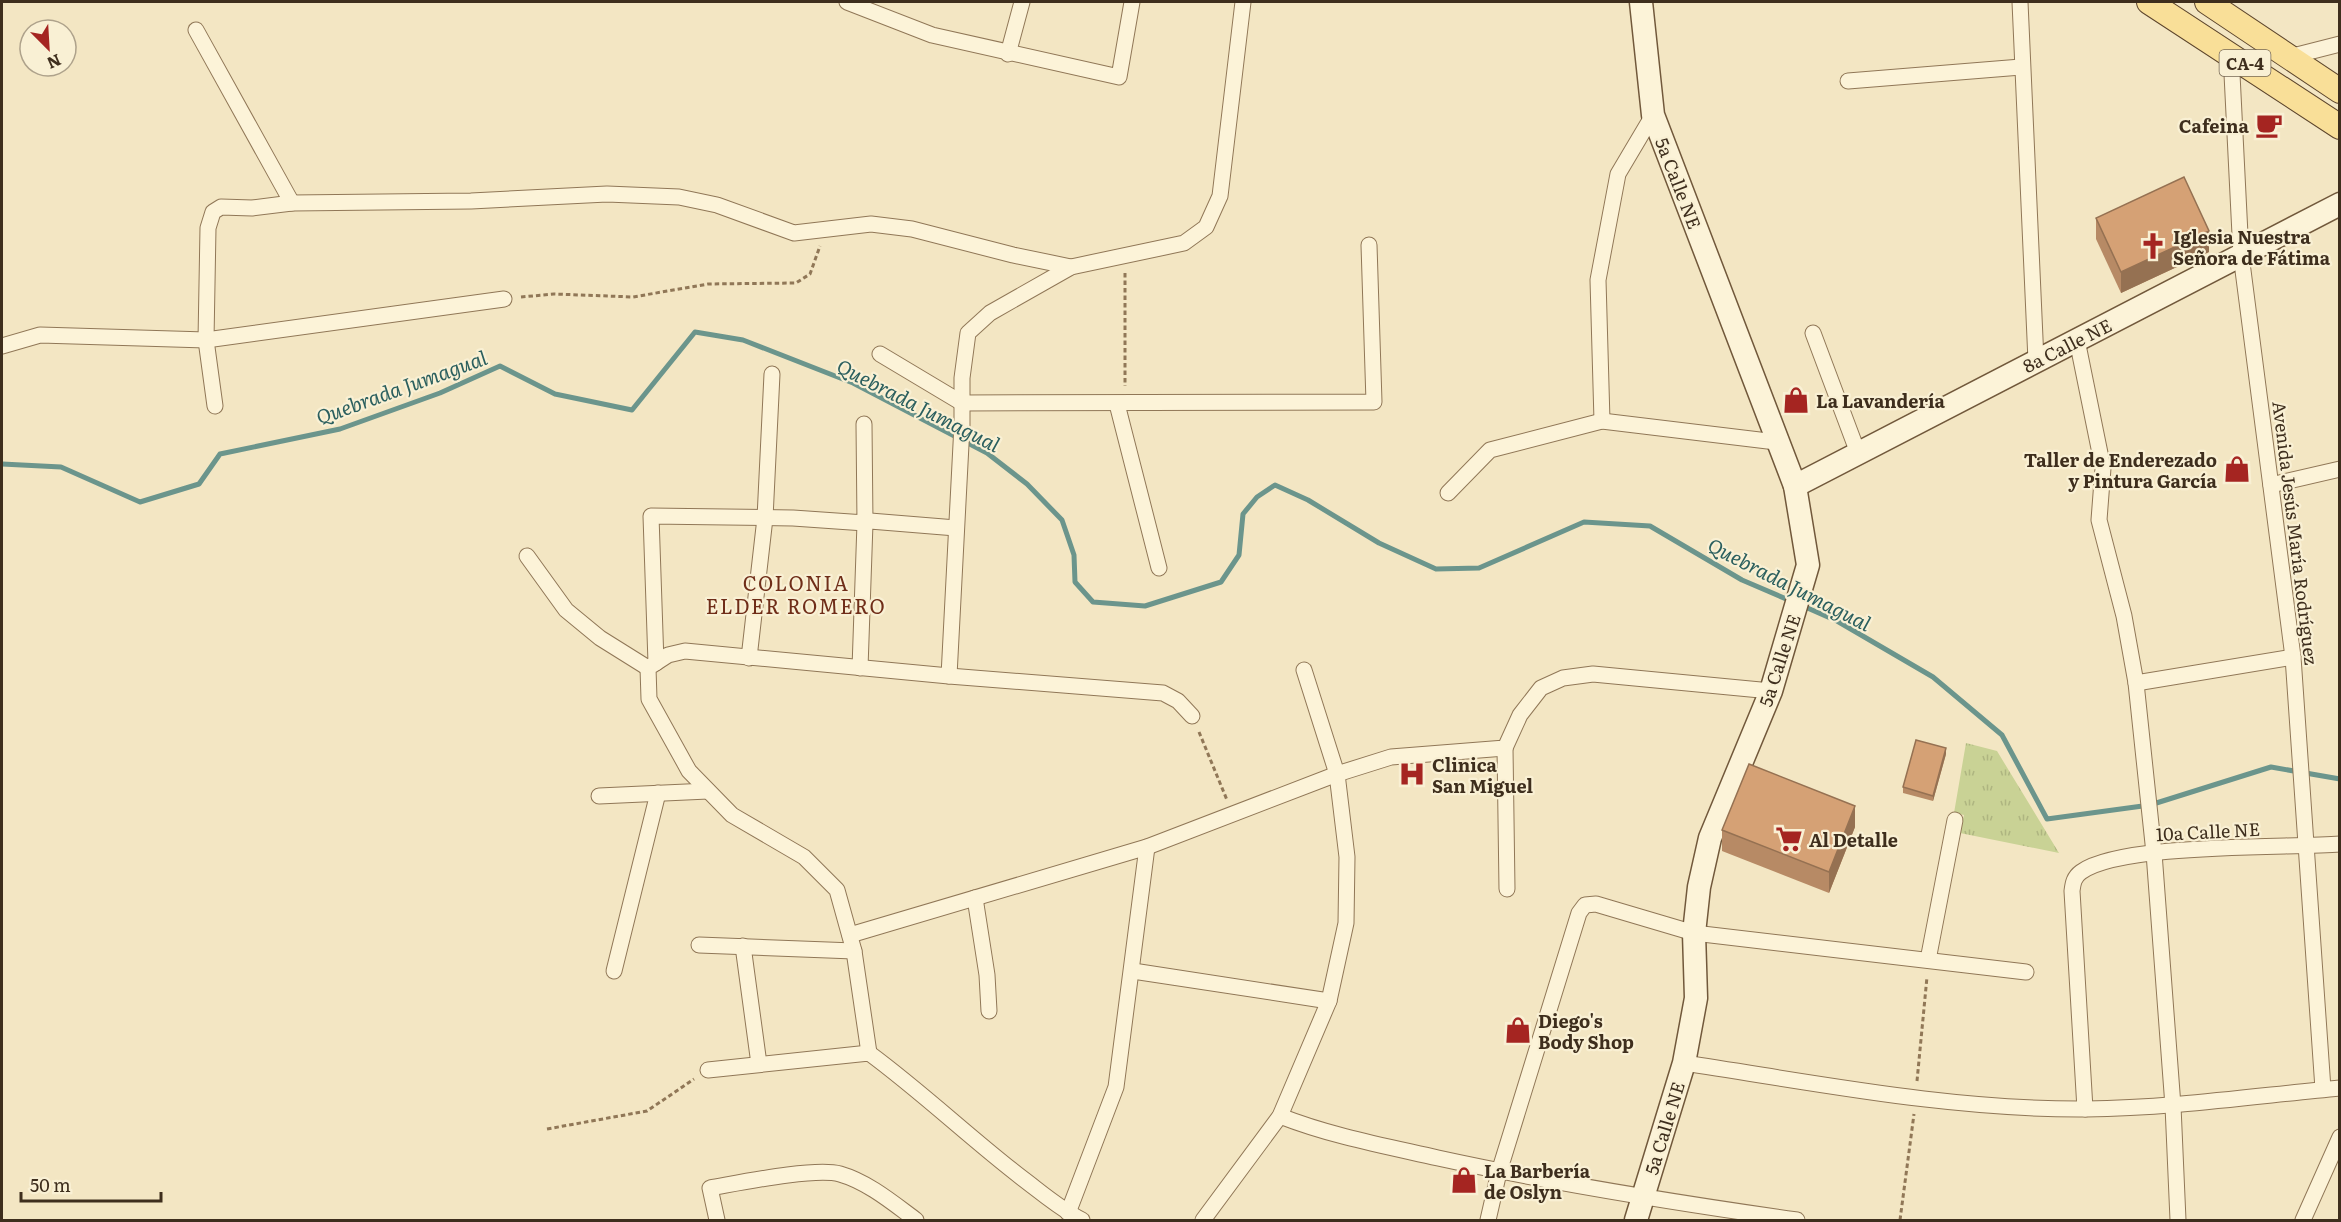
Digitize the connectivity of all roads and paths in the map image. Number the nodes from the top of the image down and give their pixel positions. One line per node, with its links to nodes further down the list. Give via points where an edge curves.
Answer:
1 (847, 2): 12 (street, via 932,35)
2 (1022, 2): 12 (street)
3 (1131, 2): 12 (street, via 1119,77)
4 (1243, 2): 25 (street, via 1220,196 1206,227 1184,243)
5 (1641, 2): 18 (street, 5a Calle NE)
6 (2020, 2): 15 (street)
7 (2149, 2): 13 (main road, CA-4)
8 (2207, 2): 9 (main road, CA-4)
9 (2229, 9): 14 (main road, CA-4)
10 (196, 30): 20 (street)
11 (2340, 44): 14 (street)
12 (1008, 54)
13 (2231, 54): 19 (main road, CA-4); 24 (street, Avenida Jesús María Rodríguez)
14 (2289, 57): 17 (main road, CA-4)
15 (2021, 67): 16 (street); 33 (street)
16 (1848, 81)
17 (2340, 91)
18 (1653, 115): 38 (street, via 1618,174 1598,280); 40 (street, 5a Calle NE)
19 (2340, 127)
20 (292, 203): 22 (street, via 471,201 607,194 667,196 717,205 794,233); 29 (street, via 221,207 213,212 208,228)
21 (2340, 204): 24 (street, 8a Calle NE)
22 (826, 230): 26 (street, via 871,224 912,229); 27 (path, via 810,274 796,283 708,284 633,297 554,294)
23 (1369, 245): 36 (street, via 1374,402)
24 (2241, 255): 30 (street, 8a Calle NE); 43 (street, Avenida Jesús María Rodríguez)
25 (1125, 256): 26 (street); 36 (path)
26 (1071, 267): 35 (street, via 990,312 968,333)
27 (504, 299): 29 (street)
28 (1813, 333): 41 (street)
29 (206, 340): 31 (street, via 40,335); 37 (street)
30 (2077, 340): 33 (street, 8a Calle NE); 57 (street, via 2103,468 2099,520 2124,616)
31 (2, 346)
32 (879, 354): 35 (street)
33 (2036, 362): 41 (street, 8a Calle NE)
34 (772, 374): 46 (street)
35 (962, 403): 36 (street); 48 (street)
36 (1121, 404): 50 (street)
37 (214, 406)
38 (1602, 421): 40 (street); 45 (street, via 1490,450)
39 (864, 424): 47 (street)
40 (1776, 442): 44 (street, 5a Calle NE)
41 (1858, 453): 44 (street, 8a Calle NE)
42 (2340, 469): 43 (street)
43 (2271, 485): 51 (street, Avenida Jesús María Rodríguez)
44 (1795, 486): 58 (street, 5a Calle NE, via 1809,565)
45 (1448, 493)
46 (765, 518): 47 (street); 52 (street); 53 (street, via 651,516)
47 (866, 523): 48 (street, via 870,520); 54 (street)
48 (956, 528): 56 (street)
49 (526, 556): 53 (street, via 566,610 600,638)
50 (1159, 568)
51 (2293, 657): 57 (street); 69 (street, Avenida Jesús María Rodríguez)
52 (749, 658): 53 (street, via 685,651); 54 (street)
53 (652, 665): 62 (street, via 649,699 689,771)
54 (860, 668): 56 (street)
55 (1304, 670): 61 (street)
56 (949, 676): 59 (street, via 1162,693 1178,701)
57 (2136, 683): 70 (street)
58 (1771, 691): 60 (street, via 1593,674 1563,678 1541,688 1520,715); 73 (street, 5a Calle NE, via 1710,838)
59 (1192, 716): 65 (path)
60 (1505, 748): 61 (street, via 1391,757); 71 (street)
61 (1337, 774): 65 (street); 82 (street, via 1347,857 1346,923)
62 (708, 791): 63 (street); 74 (street, via 732,815 804,857 837,890)
63 (658, 793): 64 (street); 79 (street)
64 (599, 796)
65 (1232, 814): 68 (street)
66 (1955, 820): 78 (street)
67 (2340, 844): 69 (street, 10a Calle NE)
68 (1147, 847): 72 (street); 80 (street)
69 (2305, 847): 70 (street, 10a Calle NE); 89 (street, Avenida Jesús María Rodríguez)
70 (2154, 853): 90 (street); 91 (street, 10a Calle NE, via 2104,862 2082,871 2074,880)
71 (1507, 889)
72 (975, 898): 74 (street); 83 (street)
73 (1694, 933): 78 (street); 85 (street, 5a Calle NE, via 1696,998); 95 (street, via 1596,904 1585,905 1579,913)
74 (850, 934): 77 (street)
75 (699, 945): 76 (street)
76 (743, 946): 77 (street); 86 (street)
77 (854, 951): 84 (street)
78 (1928, 960): 81 (street)
79 (614, 971)
80 (1133, 971): 82 (street); 97 (street, via 1116,1087)
81 (2026, 972)
82 (1329, 1001): 92 (street)
83 (989, 1011)
84 (869, 1053): 86 (street); 97 (street)
85 (1684, 1063): 91 (street, via 1923,1099); 96 (street, 5a Calle NE)
86 (759, 1064): 87 (street)
87 (708, 1070): 93 (path, via 647,1111)
88 (2340, 1088): 89 (street)
89 (2323, 1089): 90 (street)
90 (2173, 1106): 91 (street); 105 (street)
91 (2085, 1109)
92 (1280, 1116): 95 (street, via 1317,1131); 101 (street)
93 (547, 1129)
94 (2340, 1137): 106 (street)
95 (1499, 1172): 96 (street); 102 (street)
96 (1643, 1199): 103 (street, 5a Calle NE); 104 (street)
97 (1068, 1213): 100 (street)
98 (717, 1221): 99 (street, via 710,1188 792,1175 839,1173 877,1192)
99 (915, 1221)
100 (1082, 1221)
101 (1203, 1221)
102 (1488, 1221)
103 (1636, 1221)
104 (1797, 1221)
105 (2178, 1221)
106 (2303, 1221)

